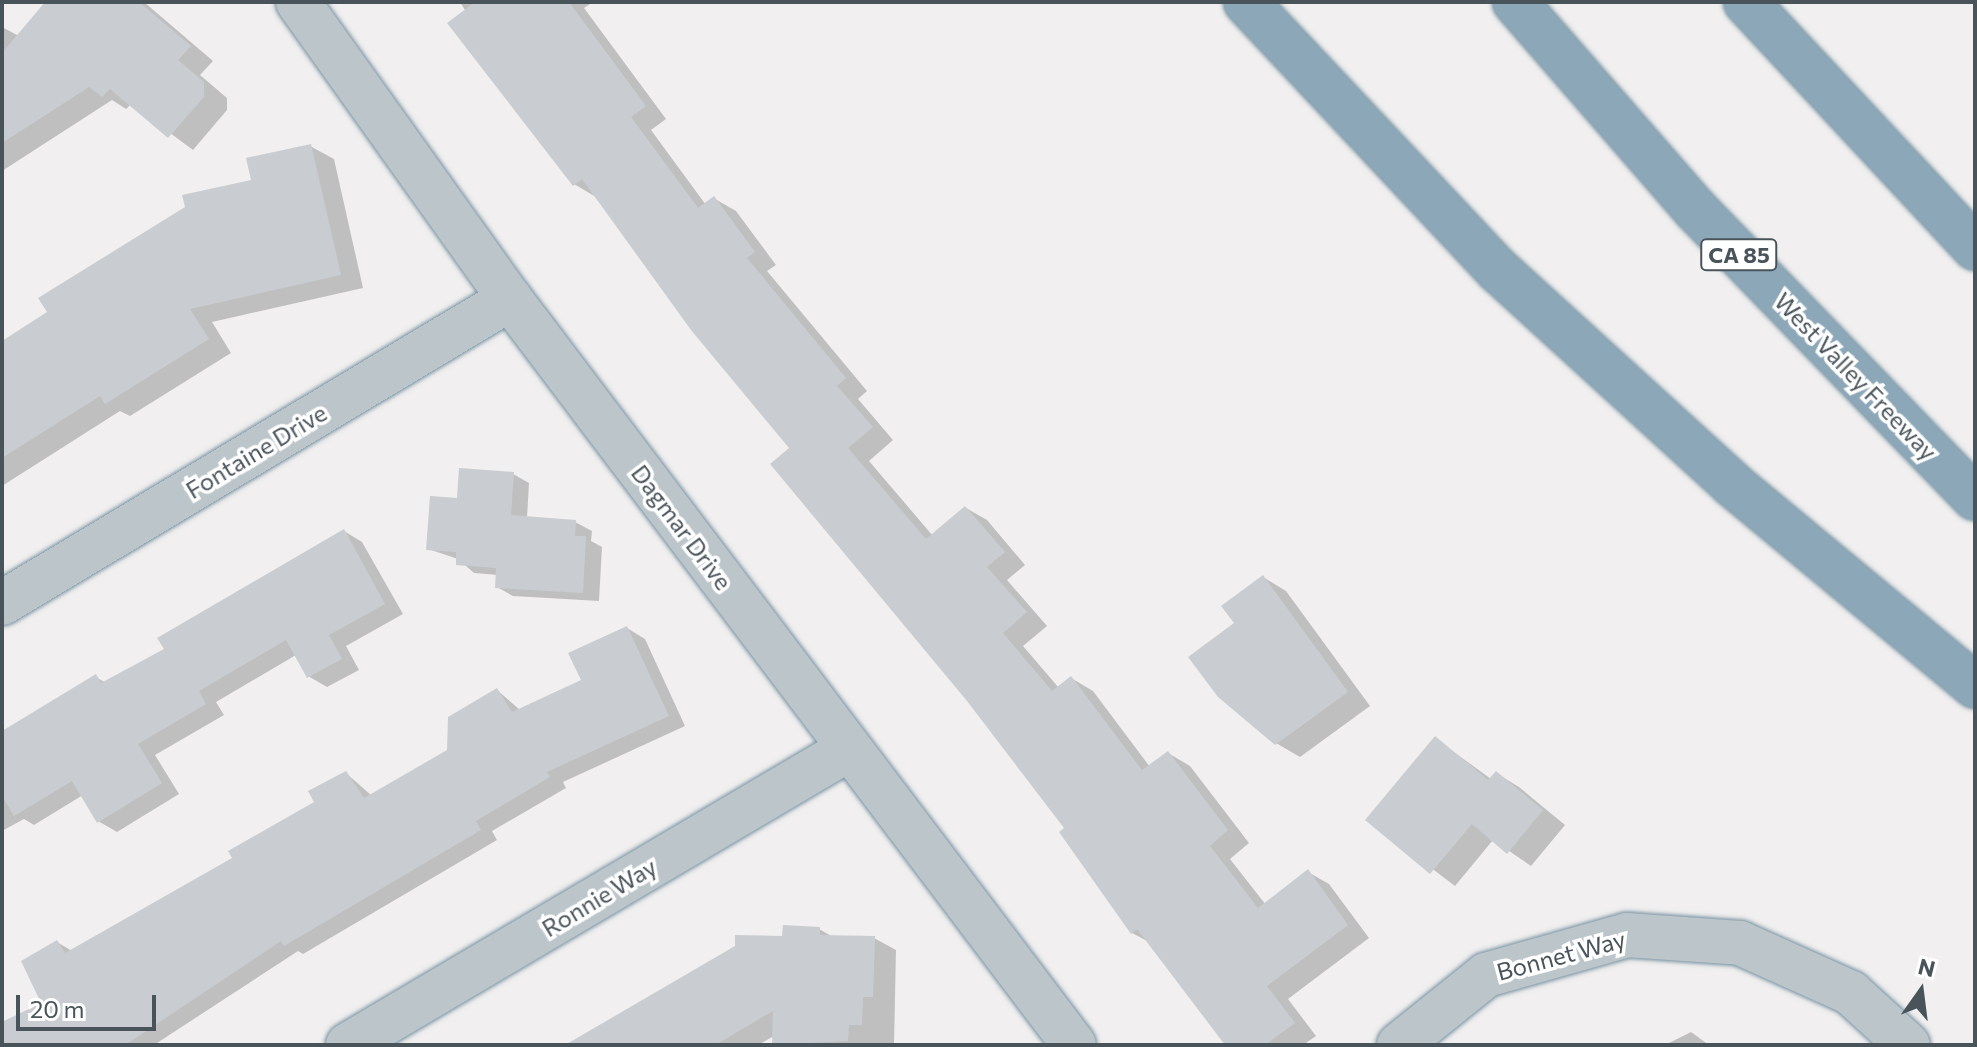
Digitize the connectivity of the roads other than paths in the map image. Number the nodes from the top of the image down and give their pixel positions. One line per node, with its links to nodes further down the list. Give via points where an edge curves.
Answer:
1 (298, 2): 6 (street, Dagmar Drive)
2 (1246, 2): 9 (highway, via 1498,270 1732,484)
3 (1515, 2): 7 (highway, West Valley Freeway / CA 85, via 1695,209)
4 (1746, 2): 5 (highway)
5 (1975, 248)
6 (510, 299): 8 (street, Fontaine Drive); 10 (street, Dagmar Drive)
7 (1975, 498)
8 (2, 603)
9 (1975, 686)
10 (849, 749): 11 (street, Ronnie Way); 12 (street, Dagmar Drive)
11 (348, 1045)
12 (1074, 1045)
13 (1399, 1045): 14 (street, Bonnet Way, via 1486,975 1627,935 1740,943 1851,993)
14 (1908, 1045)

